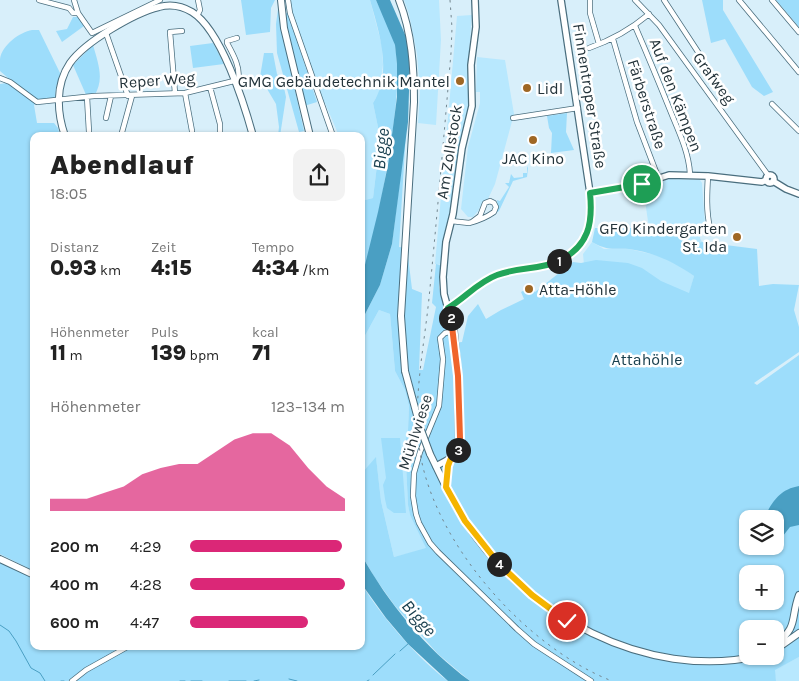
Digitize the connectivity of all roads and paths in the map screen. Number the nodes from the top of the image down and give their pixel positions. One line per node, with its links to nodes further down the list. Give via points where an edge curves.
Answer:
1 (39, 0): 15 (street)
2 (74, 0): 15 (street)
3 (160, 0): 15 (street, via 92,33)
4 (198, 0): 17 (street, via 200,10)
5 (281, 0): 48 (main road, via 286,36)
6 (288, 0): 49 (street, via 300,46)
7 (399, 0): 65 (main road, bridge, via 410,36 414,78 401,316 405,371 421,430)
8 (475, 0): 59 (street, Am Zollstock, via 472,106)
9 (561, 0): 38 (street, Finnentroper Straße)
10 (590, 0): 24 (street, via 590,14)
11 (635, 0): 16 (street, Grafweg)
12 (664, 0): 26 (street)
13 (739, 0): 27 (street)
14 (772, 0): 20 (street)
15 (78, 13)
16 (649, 14): 18 (street, Auf den Kämpen); 53 (street, Grafweg)
17 (197, 16): 21 (main road, via 185,8 157,7); 29 (main road, via 208,29)
18 (635, 26): 23 (street, Auf den Kämpen); 50 (street, Auf den Kämpen, via 681,138)
19 (182, 31): 31 (street, via 170,32)
20 (799, 32)
21 (106, 33): 34 (street); 36 (main road, via 80,51 69,64)
22 (237, 38): 29 (street, via 227,41 239,74)
23 (613, 39): 24 (street, Auf den Kämpen); 52 (street, Färberstraße, via 637,122)
24 (598, 44): 25 (street, Auf den Kämpen)
25 (589, 48)
26 (702, 58)
27 (799, 72)
28 (0, 78): 36 (street, Reper Weg, via 37,102)
29 (235, 81): 30 (street, Reper Weg); 47 (main road)
30 (210, 87): 32 (street, Reper Weg); 46 (street)
31 (175, 93): 32 (street, Reper Weg); 34 (street, Reper Weg)
32 (185, 93): 41 (street)
33 (111, 96): 34 (street, Reper Weg); 35 (street, Reper Weg); 39 (street, Reper Weg)
34 (130, 96): 45 (street)
35 (87, 97): 36 (street, Reper Weg); 44 (street)
36 (58, 101): 43 (main road)
37 (772, 104): 42 (street)
38 (578, 108): 40 (street); 54 (street, Finnentroper Straße)
39 (106, 118)
40 (513, 118)
41 (192, 131)
42 (799, 131)
43 (64, 132)
44 (89, 132)
45 (122, 132)
46 (220, 132)
47 (252, 132)
48 (309, 132)
49 (332, 132)
50 (690, 174): 51 (street); 52 (street)
51 (708, 176): 53 (street, via 762,182); 61 (street)
52 (658, 177): 54 (street, via 642,184)
53 (767, 178): 55 (street, via 769,183 773,181)
54 (590, 193): 62 (street, Finnentroper Straße, via 591,221 584,239 574,251 547,265 496,275)
55 (799, 194): 56 (street)
56 (799, 199)
57 (483, 206): 58 (street, via 483,215); 58 (street, via 488,202 495,204 495,210); 60 (street, via 480,216)
58 (489, 215): 60 (street)
59 (451, 221): 60 (street); 62 (street, Am Zollstock, via 443,277)
60 (472, 222)
61 (710, 228)
62 (448, 308): 63 (street)
63 (454, 331): 64 (street, via 460,438 456,454); 76 (street, Mühlwiese, via 440,338 443,360 440,398 438,412 414,473 416,514 438,552 517,629)
64 (451, 458): 65 (street); 66 (street)
65 (436, 466): 66 (main road)
66 (446, 487): 74 (main road, via 465,521 495,560 532,595 577,628 616,647 658,660 704,664)
67 (0, 559): 68 (main road)
68 (30, 573)
69 (799, 595): 71 (main road, via 791,629)
70 (799, 633): 72 (main road)
71 (784, 638)
72 (784, 644)
73 (122, 650): 75 (street)
74 (739, 659)
75 (72, 681)
76 (591, 681)

